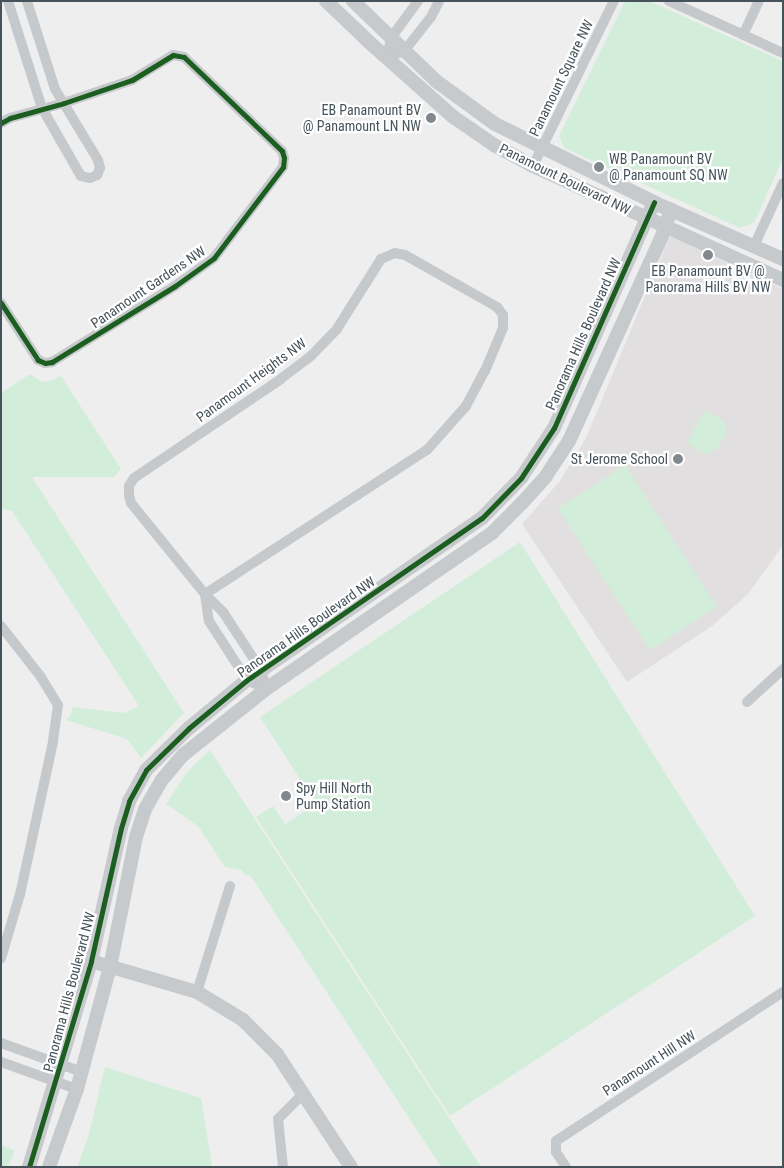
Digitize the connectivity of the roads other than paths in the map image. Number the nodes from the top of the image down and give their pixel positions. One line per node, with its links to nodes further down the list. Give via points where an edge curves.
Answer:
1 (8, 1): 16 (street)
2 (27, 1): 15 (street, via 55,89)
3 (326, 1): 14 (street, Panamount Boulevard NW)
4 (354, 1): 11 (street, Panamount Boulevard NW)
5 (418, 1): 11 (street)
6 (439, 1): 12 (street, via 431,17)
7 (614, 1): 18 (street, Panamount Square NW)
8 (669, 1): 10 (street)
9 (759, 1): 10 (street)
10 (743, 35): 13 (street)
11 (391, 38): 12 (street, Panamount Boulevard NW); 14 (street)
12 (405, 50): 14 (street); 18 (street, Panamount Boulevard NW, via 436,81 488,118)
13 (783, 53)
14 (387, 58): 19 (street, Panamount Boulevard NW, via 452,116 494,145)
15 (64, 103): 16 (street, Panamount Gardens NW); 16 (street, via 98,160 100,168 97,175 90,178 81,176); 29 (street, Panamount Gardens NW, via 132,80 173,55 184,57 282,151 282,167 214,258 52,362 45,364 38,360)
16 (42, 108): 17 (street, Panamount Gardens NW)
17 (1, 123)
18 (542, 148): 19 (street, Panamount Square NW); 21 (street, Panamount Boulevard NW)
19 (533, 166): 23 (street, Panamount Boulevard NW)
20 (783, 183): 25 (street)
21 (654, 202): 22 (street, Panamount Boulevard NW); 23 (street, Panorama Hills Boulevard NW)
22 (671, 210): 24 (street, Panorama Hills Boulevard NW); 25 (street, Panamount Boulevard NW)
23 (646, 218): 24 (street, Panamount Boulevard NW); 33 (street, Panorama Hills Boulevard NW, via 554,428 521,478 482,518)
24 (666, 227): 27 (street, Panamount Boulevard NW); 35 (street, Panorama Hills Boulevard NW, via 573,434 546,476 492,533)
25 (754, 246): 26 (street, Panamount Boulevard NW); 27 (street)
26 (783, 259)
27 (746, 263): 28 (street, Panamount Boulevard NW)
28 (783, 280)
29 (1, 303)
30 (205, 594): 30 (street, Panamount Heights NW, via 132,503 129,486 134,478 311,356 337,329 381,260 395,253 405,255 497,307 503,315 503,328 485,371 466,406 427,450); 33 (street, Panamount Heights NW, via 223,612); 34 (street, via 209,621)
31 (1, 626): 38 (street, via 41,677 58,706 22,884)
32 (783, 669): 36 (street)
33 (261, 670): 34 (street, Panorama Hills Boulevard NW); 35 (street, Panamount Heights NW)
34 (247, 680): 35 (street); 39 (street, Panorama Hills Boulevard NW, via 189,728 146,770 121,828)
35 (266, 689): 40 (street, Panorama Hills Boulevard NW, via 183,756 161,781 149,802 136,837)
36 (747, 702)
37 (230, 886): 41 (street)
38 (1, 958)
39 (91, 961): 40 (street); 45 (street, Panorama Hills Boulevard NW)
40 (110, 966): 41 (street); 46 (street, Panorama Hills Boulevard NW)
41 (197, 992): 49 (street, via 243,1020 277,1054)
42 (783, 992): 54 (street, Panamount Hill NW, via 556,1140 556,1152)
43 (1, 1042): 45 (street)
44 (1, 1062): 47 (street)
45 (61, 1065): 46 (street); 47 (street, Panorama Hills Boulevard NW)
46 (82, 1072): 48 (street, Panorama Hills Boulevard NW)
47 (56, 1082): 48 (street); 50 (street, Panorama Hills Boulevard NW)
48 (77, 1089): 51 (street, Panorama Hills Boulevard NW)
49 (304, 1093): 52 (street, via 278,1120); 53 (street)
50 (29, 1167)
51 (49, 1167)
52 (283, 1167)
53 (351, 1167)
54 (566, 1167)

